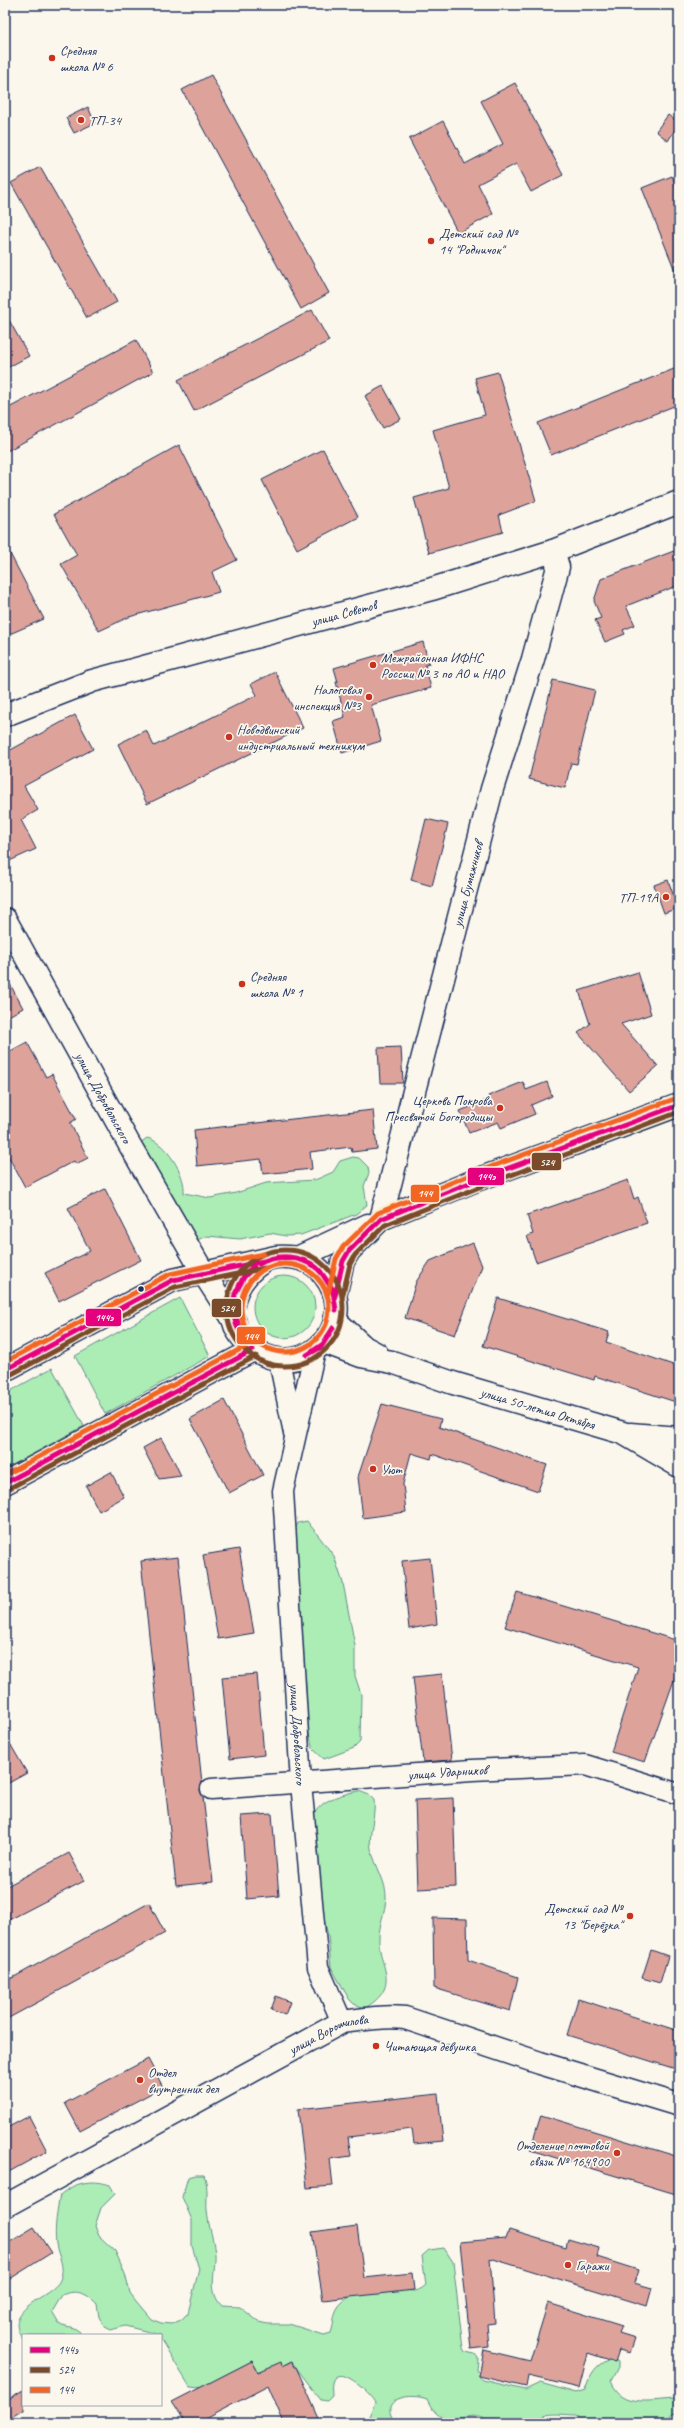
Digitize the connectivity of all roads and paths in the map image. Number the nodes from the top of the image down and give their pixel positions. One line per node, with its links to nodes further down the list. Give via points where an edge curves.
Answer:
1 (679, 502): 2 (main road, улица Советов)
2 (553, 551): 3 (main road, улица Советов, via 432,590 92,681); 6 (main road, улица Бумажников, via 558,567 533,659 492,789)
3 (5, 715)
4 (5, 919): 9 (main road, улица Добровольского)
5 (679, 1105): 6 (main road, via 479,1178)
6 (381, 1219): 7 (main road); 10 (main road, via 346,1256 340,1270)
7 (297, 1258): 8 (main road, via 276,1257); 10 (main road, via 321,1271 330,1282)
8 (264, 1261): 9 (main road); 12 (main road, via 250,1270 236,1291 233,1310)
9 (204, 1274): 12 (main road, улица Добровольского); 17 (main road, via 173,1280)
10 (335, 1296): 11 (main road)
11 (335, 1320): 13 (main road); 16 (main road, via 364,1347)
12 (235, 1324): 14 (main road, via 244,1341)
13 (320, 1346): 15 (main road, via 299,1358); 16 (main road); 20 (street, улица Добровольского)
14 (253, 1350): 15 (main road); 22 (main road)
15 (279, 1360): 20 (street)
16 (392, 1362): 18 (main road, улица 50-летия Октября, via 453,1383)
17 (5, 1370)
18 (623, 1433): 19 (main road); 21 (main road, улица 50-летия Октября)
19 (679, 1438)
20 (295, 1441): 23 (street, улица Добровольского, via 284,1491)
21 (679, 1466)
22 (5, 1483)
23 (301, 1783): 24 (street, улица Ударников); 25 (street, улица Ударников, via 472,1770 585,1765); 26 (street, улица Добровольского, via 318,1967)
24 (211, 1789)
25 (679, 1794)
26 (342, 2022): 27 (main road, улица Ворошилова, via 385,2016 405,2018 540,2063); 28 (main road, улица Ворошилова)
27 (679, 2104)
28 (5, 2206)

